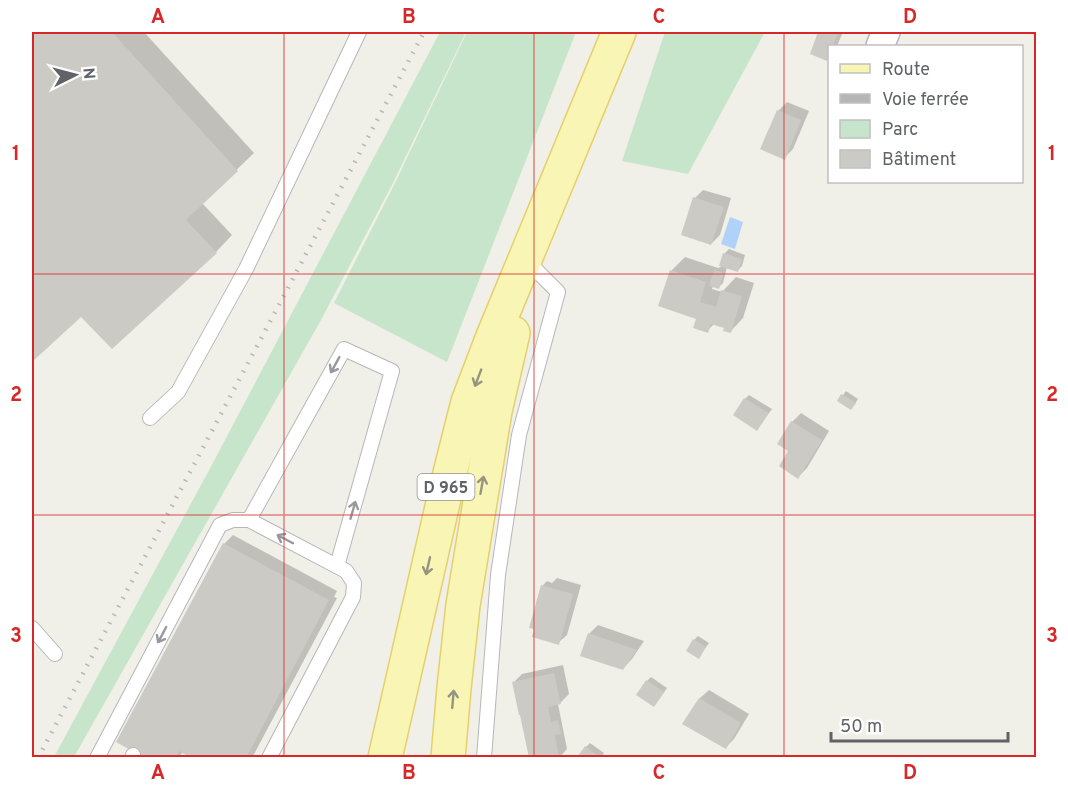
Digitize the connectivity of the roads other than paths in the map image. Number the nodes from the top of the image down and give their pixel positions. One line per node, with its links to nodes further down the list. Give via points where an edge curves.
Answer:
1 (358, 32): 5 (lane, via 246,269 178,392)
2 (619, 32): 3 (main road, D 965)
3 (539, 226): 4 (main road, D 965); 12 (main road, D 965, one-way to 12, via 468,402)
4 (529, 263): 13 (main road, D 965, one-way to 4, via 470,560 495,411); 14 (lane, via 558,292 519,435 498,575)
5 (150, 418)
6 (249, 520): 7 (lane, one-way to 6); 7 (lane, one-way to 6, via 392,371 344,349); 10 (lane, one-way to 10, via 220,525)
7 (337, 566): 11 (lane, via 354,583 353,597)
8 (32, 628): 9 (lane)
9 (55, 654)
10 (97, 758)
11 (269, 758)
12 (385, 758)
13 (448, 758)
14 (484, 758)

